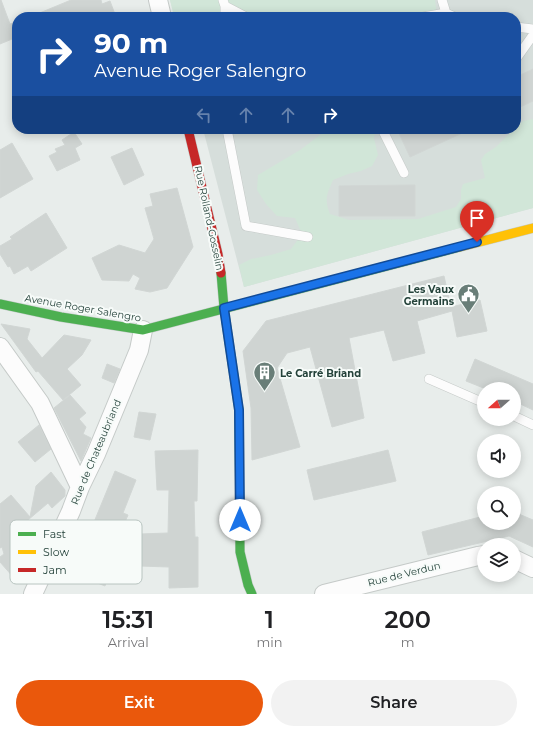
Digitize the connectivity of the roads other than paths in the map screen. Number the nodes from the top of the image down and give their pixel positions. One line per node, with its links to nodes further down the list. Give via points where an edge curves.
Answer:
1 (158, 0): 4 (street)
2 (442, 0): 6 (lane)
3 (224, 3): 5 (lane)
4 (161, 12)
5 (238, 12)
6 (444, 12)
7 (521, 28): 8 (lane)
8 (533, 29)
9 (533, 35): 10 (lane)
10 (521, 52)
11 (189, 134): 18 (main road, Rue Rolland-Gosselin, via 218,254)
12 (228, 134): 16 (lane, via 246,226)
13 (384, 134): 14 (lane)
14 (404, 173)
15 (533, 228): 18 (main road, Avenue Roger Salengro)
16 (308, 237)
17 (0, 304): 19 (main road, Avenue Roger Salengro)
18 (224, 308): 19 (main road, Avenue Roger Salengro); 32 (main road, Rue Rolland-Gosselin, via 239,410 240,552)
19 (143, 330): 25 (street, Rue de Chateaubriand, via 139,350)
20 (0, 348): 25 (street, via 40,403)
21 (429, 379): 22 (lane)
22 (477, 400)
23 (521, 419): 24 (lane)
24 (533, 425)
25 (80, 487): 26 (street, Rue de Chateaubriand)
26 (67, 520)
27 (477, 556): 33 (street, Rue de Verdun)
28 (521, 563): 29 (street)
29 (533, 568)
30 (38, 584): 31 (street, Rue de Chateaubriand)
31 (33, 594)
32 (252, 594)
33 (324, 594)

